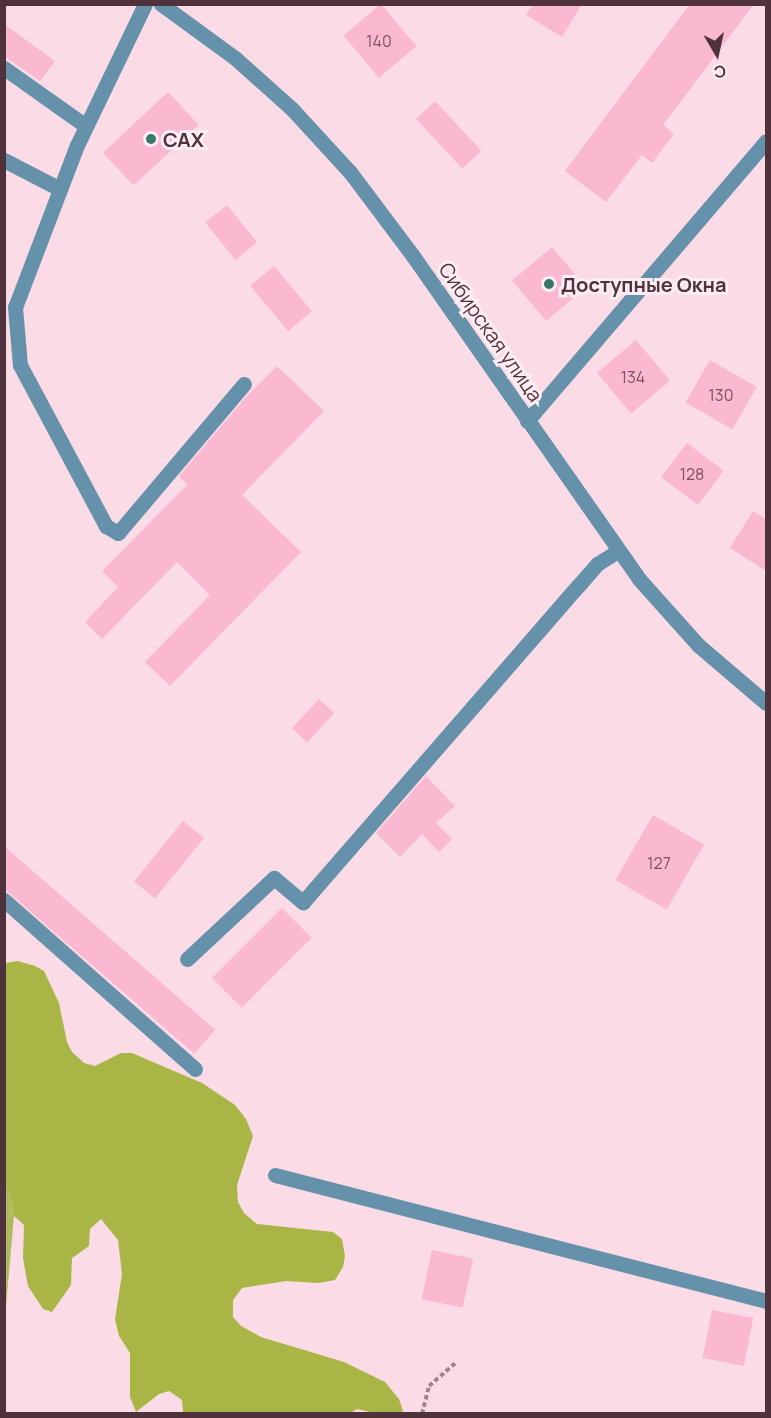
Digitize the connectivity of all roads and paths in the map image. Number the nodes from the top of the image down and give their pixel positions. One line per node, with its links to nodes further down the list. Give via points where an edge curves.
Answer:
1 (145, 4): 4 (street)
2 (161, 4): 9 (street, Сибирская улица, via 235,58 292,109 350,172)
3 (4, 68): 4 (street)
4 (86, 126): 7 (street)
5 (766, 141): 9 (street)
6 (4, 160): 7 (street)
7 (60, 189): 8 (street, via 15,307 20,365 106,526 118,533)
8 (244, 384)
9 (527, 421): 10 (street, Сибирская улица)
10 (618, 551): 11 (street, Сибирская улица, via 698,645); 13 (street, via 597,564 303,902 274,878)
11 (766, 703)
12 (4, 900): 14 (street)
13 (187, 959)
14 (195, 1069)
15 (275, 1175): 16 (street)
16 (766, 1301)
17 (455, 1363): 18 (path, via 429,1386)
18 (422, 1413)

